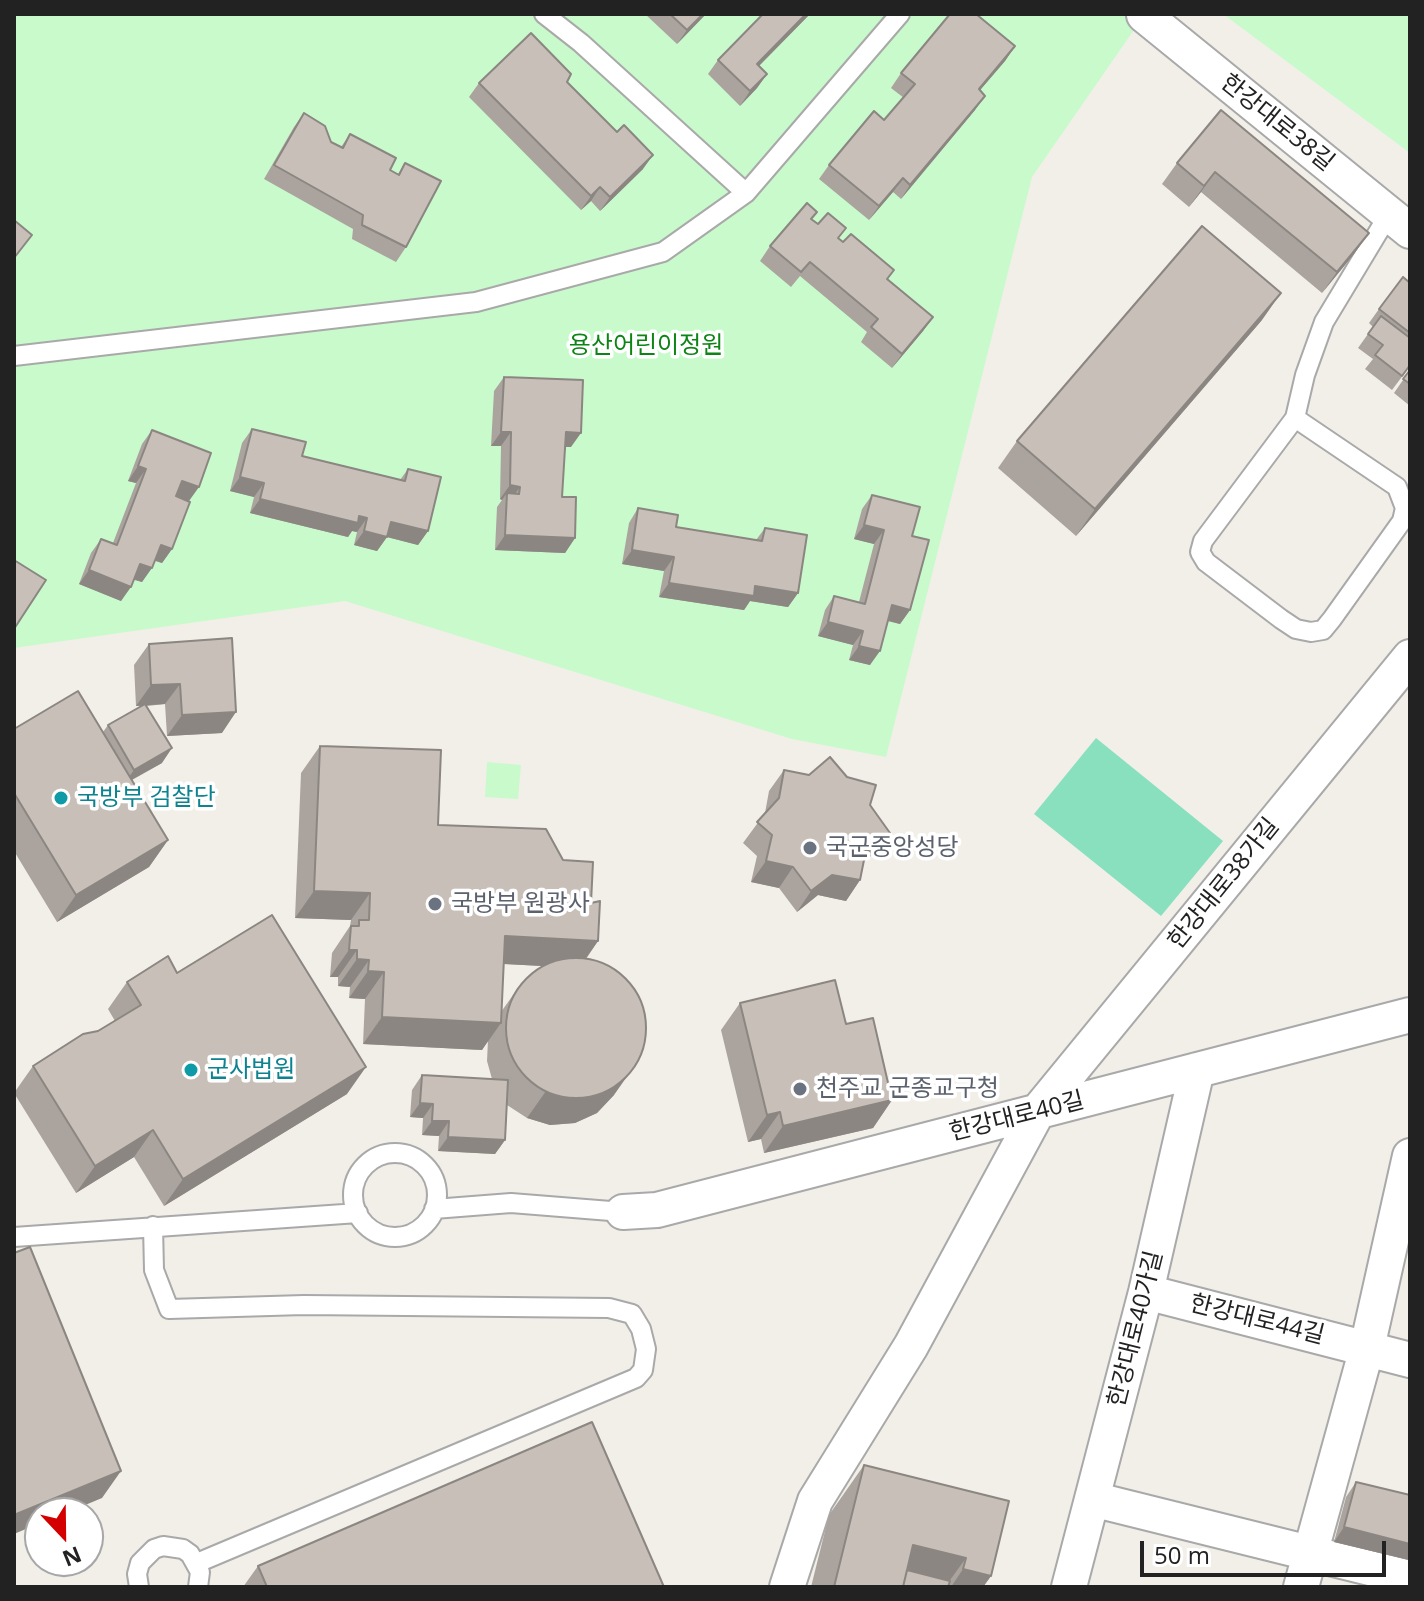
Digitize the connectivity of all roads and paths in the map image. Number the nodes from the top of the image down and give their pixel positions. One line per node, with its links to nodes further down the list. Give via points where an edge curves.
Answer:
1 (544, 14): 4 (lane)
2 (900, 14): 4 (lane)
3 (1143, 15): 5 (street, 한강대로38길)
4 (746, 193): 6 (lane, via 663,252 476,302)
5 (1400, 222): 7 (lane, via 1324,322)
6 (14, 356)
7 (1295, 418): 7 (lane, via 1200,552 1281,619 1311,632 1323,630 1332,619 1402,521 1405,508 1397,487)
8 (1410, 657): 11 (street, 한강대로38가길)
9 (1410, 1015): 10 (street, 한강대로40길)
10 (1197, 1070): 11 (street, 한강대로40길); 18 (street, 한강대로40가길)
11 (1038, 1111): 14 (street, 한강대로40길, via 657,1210); 27 (street, 한강대로38가길, via 911,1346 815,1501)
12 (1410, 1156): 19 (street)
13 (434, 1209): 14 (lane, via 511,1203); 15 (lane, via 421,1228 396,1237 370,1228); 15 (lane, via 437,1191 425,1166 414,1158 386,1154 362,1168 356,1180)
14 (623, 1212)
15 (358, 1213): 16 (lane)
16 (153, 1226): 17 (lane); 23 (lane, via 154,1270 169,1309 600,1307 632,1314 646,1349 643,1370 636,1378)
17 (14, 1237)
18 (1146, 1292): 19 (street, 한강대로44길); 21 (street, 한강대로40가길)
19 (1367, 1348): 20 (street, 한강대로44길); 22 (street)
20 (1410, 1360)
21 (1092, 1499): 22 (street); 28 (street, 한강대로40가길)
22 (1309, 1552): 24 (street); 29 (street)
23 (197, 1563): 25 (lane, via 183,1549 154,1549 140,1563); 26 (lane)
24 (1410, 1578)
25 (139, 1587)
26 (198, 1587)
27 (787, 1587)
28 (1069, 1587)
29 (1301, 1587)

